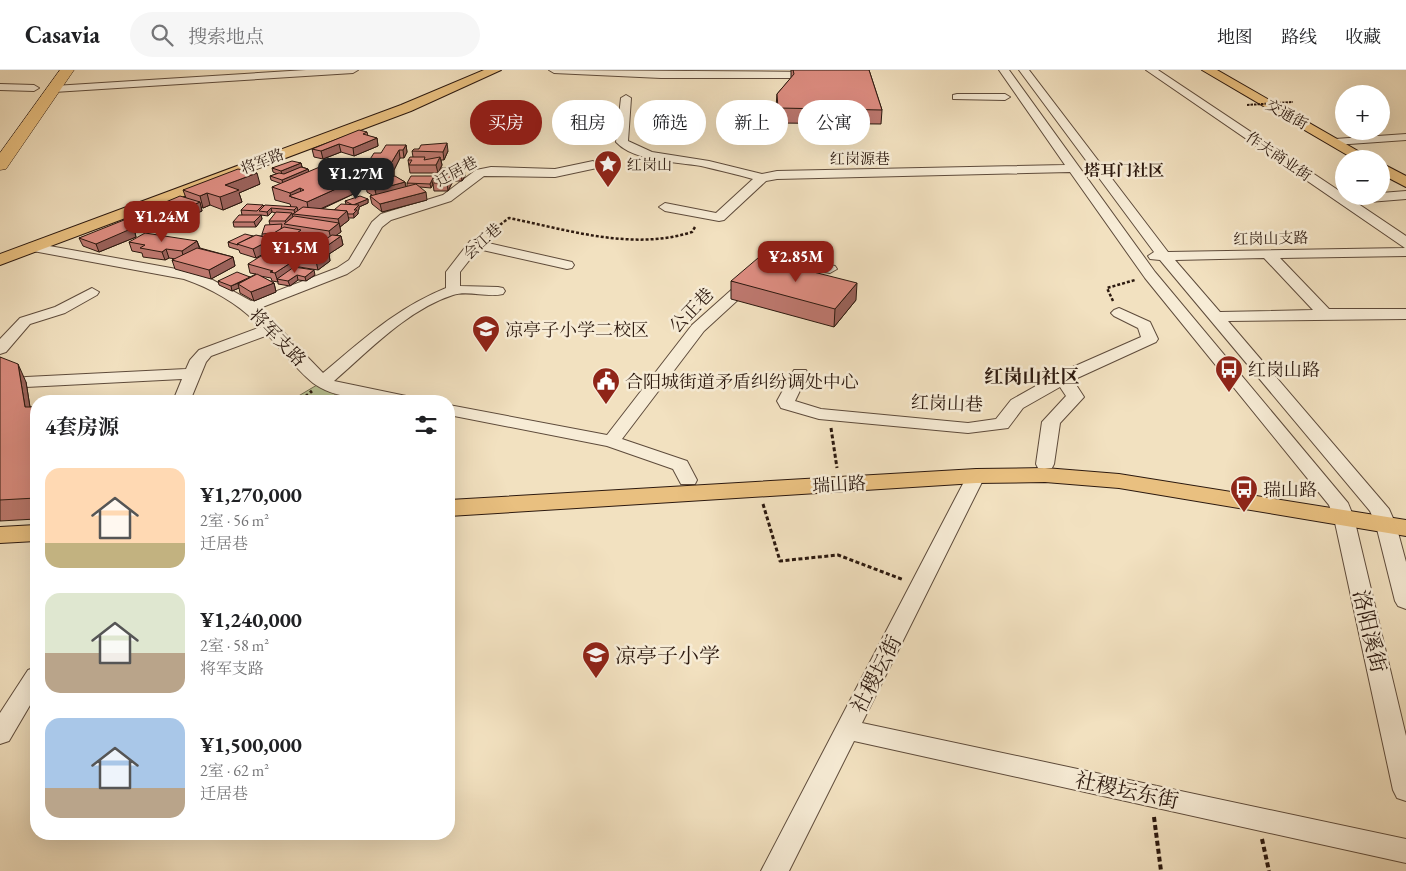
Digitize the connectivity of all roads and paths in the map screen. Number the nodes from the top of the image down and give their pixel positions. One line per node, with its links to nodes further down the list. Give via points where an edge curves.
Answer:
1 (67, 70): 14 (highway)
2 (353, 70): 14 (street)
3 (495, 70): 39 (main road, 将军路, via 406,108)
4 (554, 70): 9 (street)
5 (1004, 70): 12 (street)
6 (1024, 70): 43 (street)
7 (1151, 70): 31 (street, 作夫商业街)
8 (1208, 70): 23 (main road, 交通街)
9 (662, 73): 10 (street)
10 (828, 75)
11 (39, 82): 13 (street); 19 (highway)
12 (1015, 86): 16 (street, via 998,86); 27 (street)
13 (0, 87)
14 (54, 88): 25 (highway)
15 (957, 97): 16 (street)
16 (1005, 97): 21 (street)
17 (626, 98): 29 (street, via 622,142 631,148)
18 (1293, 102): 20 (path, bridge)
19 (23, 103)
20 (1247, 105)
21 (1011, 107)
22 (1406, 137): 23 (street)
23 (1335, 142): 24 (main road, 交通街)
24 (1349, 150)
25 (0, 165)
26 (593, 165): 51 (street, 迁居巷, via 556,173 492,171 480,174 447,198 386,217 377,225 354,263 342,271)
27 (1072, 168): 29 (street, 红岗源巷, via 804,174); 42 (street)
28 (1390, 173): 30 (main road)
29 (762, 178): 36 (street)
30 (1406, 182)
31 (1335, 194)
32 (1406, 195): 33 (street)
33 (1390, 196)
34 (1352, 205): 38 (street, 作夫商业街)
35 (665, 207): 36 (street)
36 (719, 218): 37 (path, 会江巷, via 673,238 604,238 509,218)
37 (475, 244): 45 (street); 48 (street, 会江巷, via 453,272)
38 (1406, 244)
39 (33, 247): 44 (main road, 将军路); 51 (street, 将军支路, via 188,275)
40 (1406, 252): 41 (street, 红岗山支路)
41 (1268, 254): 43 (street, 红岗山支路); 53 (street)
42 (1137, 256): 43 (street, 红岗山支路); 47 (street)
43 (1164, 256): 55 (street)
44 (0, 260)
45 (567, 264)
46 (830, 269): 69 (street, 公正巷, via 782,259 771,262 698,328)
47 (1150, 275): 52 (path, via 1107,288); 77 (street)
48 (453, 290): 49 (street); 63 (street, via 400,317)
49 (498, 291)
50 (92, 292): 57 (street, via 60,310 25,321)
51 (250, 307): 56 (street, 将军支路)
52 (1119, 313): 61 (street, 红岗山巷, via 1145,325 1150,339)
53 (1326, 314): 54 (street); 55 (street)
54 (1406, 314)
55 (1216, 317): 79 (street)
56 (271, 329): 58 (street, via 215,347 198,360); 63 (street, 将军支路)
57 (0, 350)
58 (192, 374): 62 (street); 64 (street)
59 (800, 374): 68 (street, 红岗山巷, via 787,404)
60 (9, 376): 62 (street)
61 (1063, 378): 68 (street, 红岗山巷, via 1017,404 1002,424 968,428); 70 (street, via 1075,397 1051,422)
62 (26, 382): 66 (street)
63 (322, 382): 65 (street, 将军支路)
64 (184, 395)
65 (372, 395)
66 (29, 400)
67 (455, 411): 69 (street)
68 (829, 415): 71 (path)
69 (611, 441): 73 (street, via 680,466)
70 (1044, 464): 71 (main road, 瑞山路, via 972,463); 77 (main road, 瑞山路, via 1116,469)
71 (837, 472): 73 (main road, 瑞山路)
72 (976, 476): 74 (main road, 瑞山路); 77 (main road, 瑞山路, via 1046,475 1119,481); 83 (street, 社稷坛街)
73 (688, 480): 75 (main road, 瑞山路)
74 (759, 488): 76 (main road, 瑞山路); 83 (path, via 780,561 838,555)
75 (455, 495)
76 (455, 508)
77 (1341, 510): 79 (main road, 瑞山路); 88 (street, 洛阳溪街)
78 (30, 519): 80 (main road)
79 (1394, 519): 84 (street)
80 (0, 521)
81 (30, 533): 82 (main road)
82 (0, 535)
83 (920, 586): 86 (street, 社稷坛街)
84 (1406, 601)
85 (30, 686): 87 (street)
86 (848, 730): 89 (street, 社稷坛东街); 92 (street, 社稷坛街)
87 (0, 734)
88 (1406, 790)
89 (1152, 796): 90 (street, 社稷坛东街); 93 (path)
90 (1257, 819): 91 (street, 社稷坛东街); 94 (path)
91 (1406, 851)
92 (775, 871)
93 (1160, 871)
94 (1269, 871)

